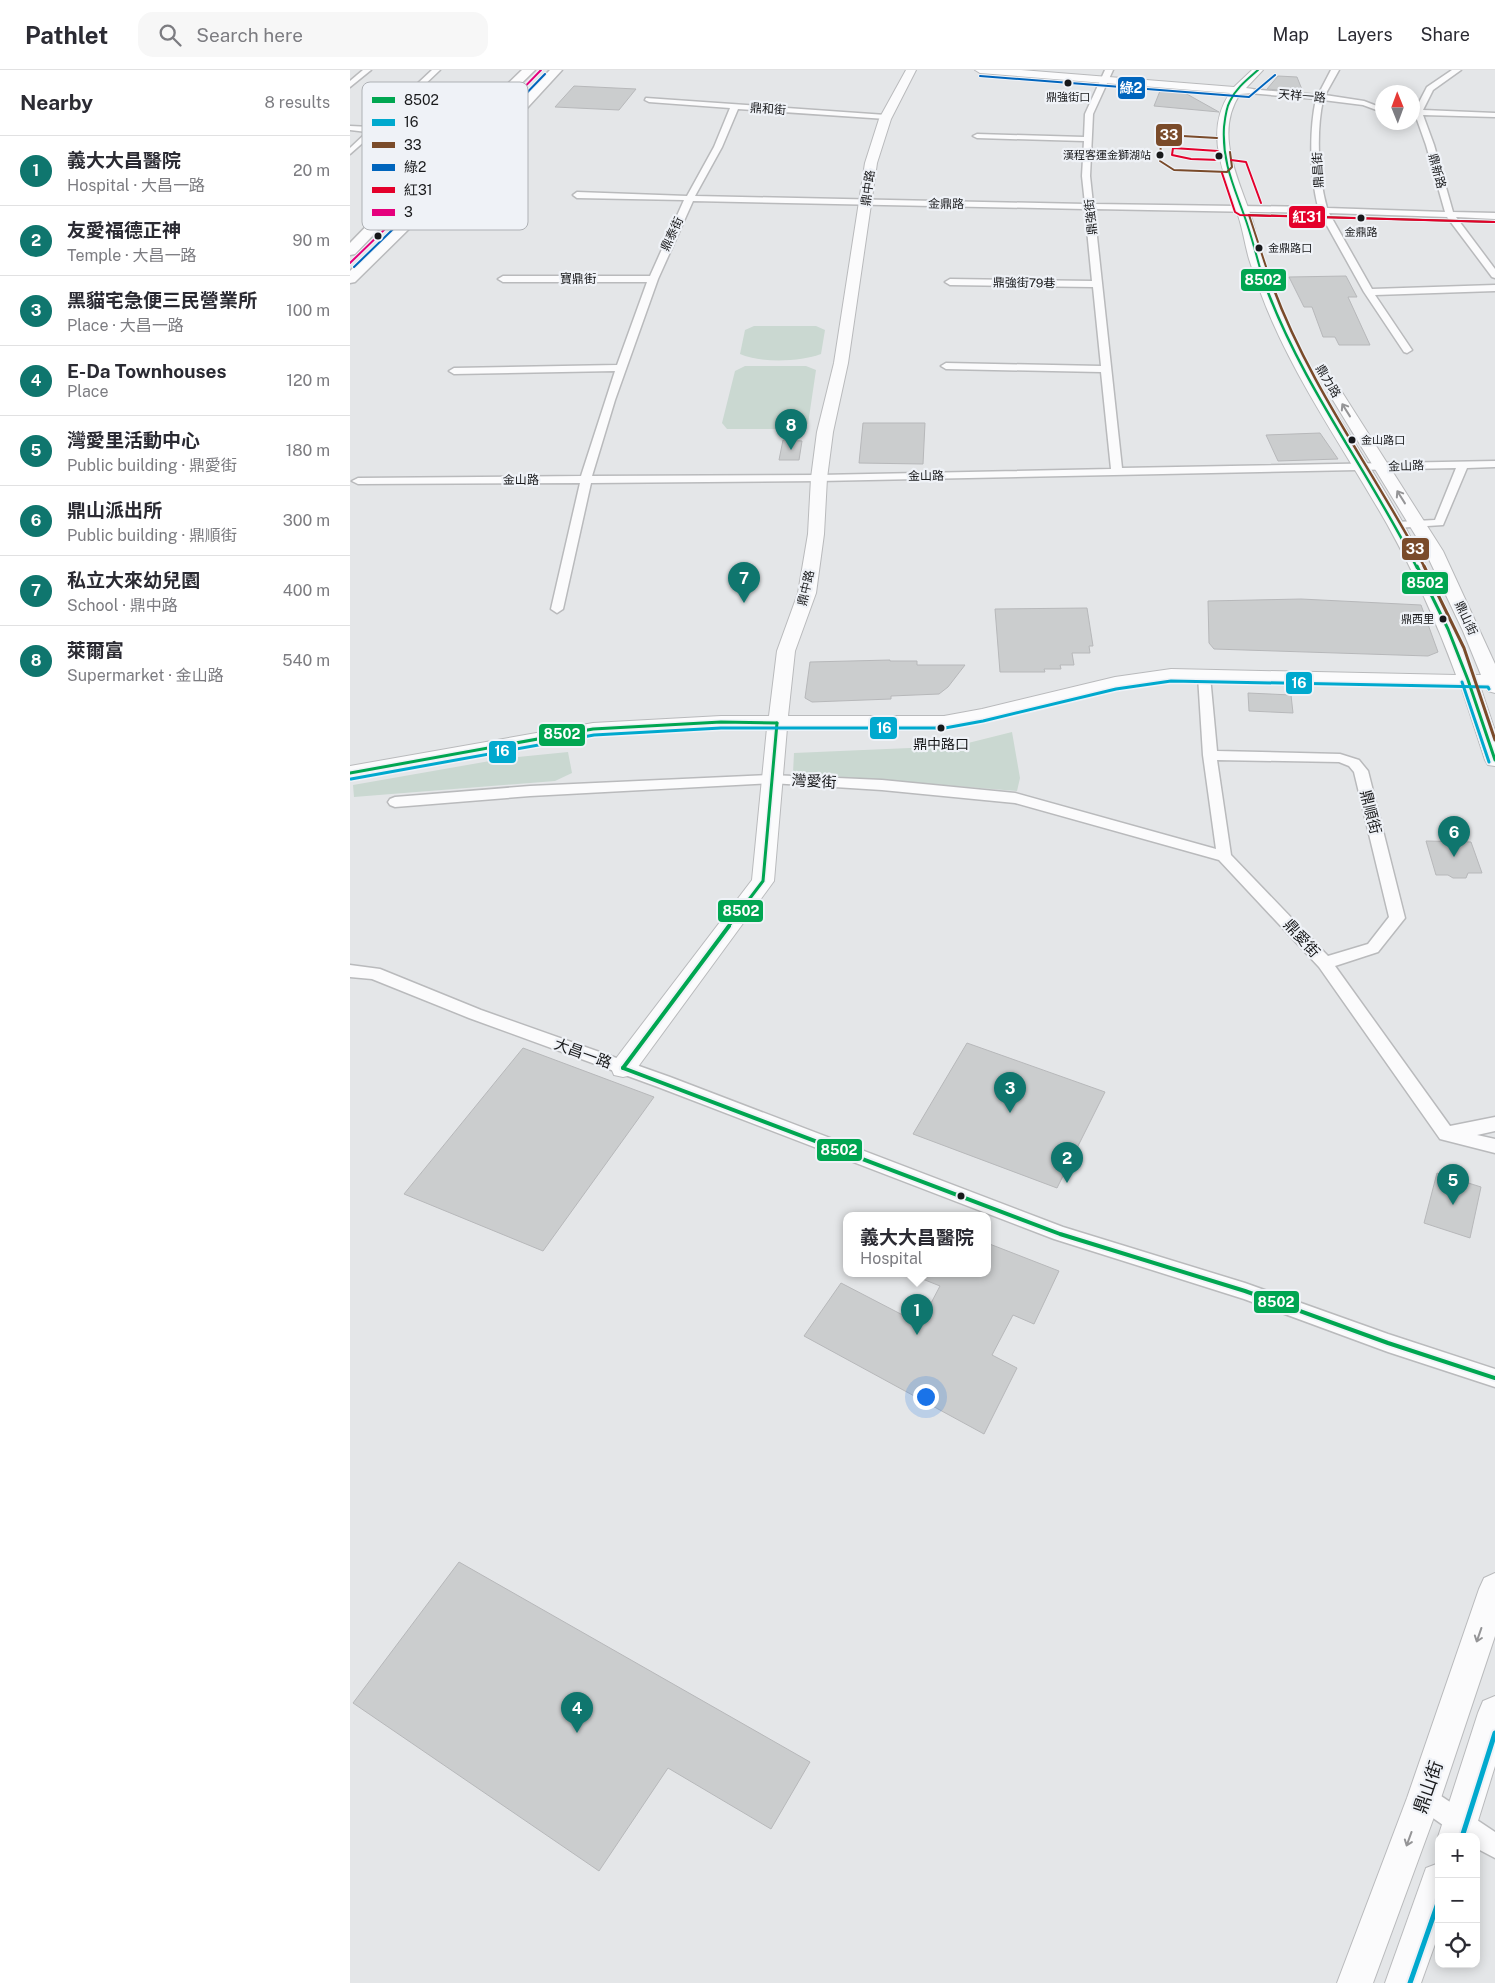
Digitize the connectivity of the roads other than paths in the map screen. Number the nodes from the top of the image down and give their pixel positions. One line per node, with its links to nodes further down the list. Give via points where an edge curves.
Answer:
1 (368, 70): 18 (street)
2 (436, 70): 14 (street)
3 (516, 70): 15 (main road)
4 (529, 70): 16 (main road)
5 (541, 70): 17 (main road)
6 (556, 70): 22 (main road)
7 (911, 70): 30 (street, 鼎中路)
8 (980, 70): 13 (street, 天祥一路)
9 (1258, 70): 19 (street, 鼎力路)
10 (1270, 70): 20 (street)
11 (1335, 70): 21 (street, 鼎昌街)
12 (1457, 70): 24 (street, via 1430,89)
13 (1107, 75): 19 (street, 天祥一路); 33 (street, 鼎強街, via 1089,114)
14 (423, 82)
15 (505, 82)
16 (515, 82)
17 (528, 83)
18 (350, 85)
19 (1236, 90): 20 (street, 天祥一路); 41 (street, 鼎力路, via 1225,116 1223,143 1226,166)
20 (1249, 91): 21 (street, 天祥一路); 27 (street)
21 (1320, 97): 26 (street, 天祥一路); 43 (street, 鼎昌街, via 1316,163)
22 (528, 100)
23 (650, 100): 25 (street, 鼎和街)
24 (1420, 104)
25 (735, 106): 30 (street, 鼎和街); 38 (street, 鼎泰街, via 718,147)
26 (1375, 107)
27 (1240, 108)
28 (1420, 112): 29 (street)
29 (1495, 114)
30 (886, 117): 39 (street, 鼎中路, via 871,163)
31 (1420, 123): 44 (street, 鼎新路, via 1430,145)
32 (977, 136): 33 (street)
33 (1087, 139): 40 (street, 鼎強街, via 1086,176)
34 (362, 141): 36 (street)
35 (1236, 144): 42 (street, 鼎力路)
36 (350, 152)
37 (577, 195): 38 (street, 金鼎路)
38 (690, 197): 39 (street, 金鼎路); 54 (street, 鼎泰街)
39 (866, 203): 40 (street, 金鼎路); 69 (street, 鼎中路)
40 (1090, 207): 41 (street, 金鼎路); 56 (street, 鼎強街)
41 (1241, 209): 42 (street, 金鼎路); 66 (street, 鼎力路, via 1279,322 1302,368)
42 (1256, 209): 43 (street, 金鼎路); 67 (street, 鼎力路, one-way to 42, via 1323,373 1296,321)
43 (1323, 210): 44 (street, 金鼎路); 58 (street, 鼎昌街)
44 (1450, 214): 45 (street, 金鼎路); 51 (street, 鼎新路)
45 (1495, 216)
46 (366, 230): 49 (main road)
47 (383, 230): 50 (main road)
48 (399, 230): 52 (main road)
49 (351, 246)
50 (350, 263)
51 (1495, 275)
52 (350, 279)
53 (503, 279): 54 (street, 寶鼎街)
54 (653, 279): 61 (street, 鼎泰街)
55 (950, 282): 56 (street, 鼎強街79巷)
56 (1098, 284): 62 (street, 鼎強街)
57 (1495, 288): 58 (street)
58 (1369, 292): 59 (street, 鼎昌街)
59 (1407, 350)
60 (946, 366): 62 (street)
61 (622, 368): 63 (street); 70 (street, 鼎泰街)
62 (1106, 369): 68 (street, 鼎強街)
63 (454, 371)
64 (1463, 464): 65 (street, 金山路); 67 (street, 金山路); 72 (street, via 1439,523)
65 (1495, 464)
66 (1361, 467): 67 (street, 金山路); 68 (street, 金山路); 73 (street, 鼎山街)
67 (1381, 467): 72 (street, 鼎山街, one-way to 67)
68 (1117, 472): 69 (street, 金山路)
69 (819, 478): 70 (street, 金山路); 78 (street, 鼎中路, via 816,534 807,593 786,651)
70 (586, 480): 71 (street, 金山路); 74 (street, 鼎泰街)
71 (358, 481)
72 (1418, 524): 73 (street); 77 (street, 鼎山街, via 1453,590)
73 (1396, 525): 76 (street, 鼎山街, via 1448,629)
74 (557, 609)
75 (1204, 676): 76 (street); 78 (street, via 1171,675 1114,683 944,722); 79 (street)
76 (1468, 680): 77 (street); 80 (street, 鼎山街)
77 (1494, 683)
78 (778, 723): 81 (street, via 721,722 593,729); 82 (street, 鼎中路)
79 (1210, 755): 84 (street); 85 (street, 鼎順街, via 1340,758 1354,763 1361,771 1397,918 1372,948)
80 (1495, 760)
81 (350, 772)
82 (771, 778): 83 (street, 灣愛街, via 540,790); 84 (street, 灣愛街, via 1016,798); 87 (street, 鼎中路, via 764,881)
83 (396, 802)
84 (1224, 856): 85 (street, 鼎愛街)
85 (1325, 963): 89 (street, 鼎愛街)
86 (350, 971): 87 (street, 大昌一路, via 374,973)
87 (624, 1068): 91 (street, 大昌一路, via 1060,1234 1245,1291)
88 (1495, 1124): 89 (street)
89 (1446, 1134): 90 (street)
90 (1495, 1146)
91 (1495, 1378)
92 (1495, 1589): 94 (street, 鼎山街, one-way to 94)
93 (1495, 1714): 95 (street)
94 (1424, 1798): 95 (street); 98 (street, 鼎山街, one-way to 98)
95 (1457, 1829): 96 (street)
96 (1495, 1846)
97 (1435, 1892): 99 (street)
98 (1355, 1983)
99 (1403, 1983)

